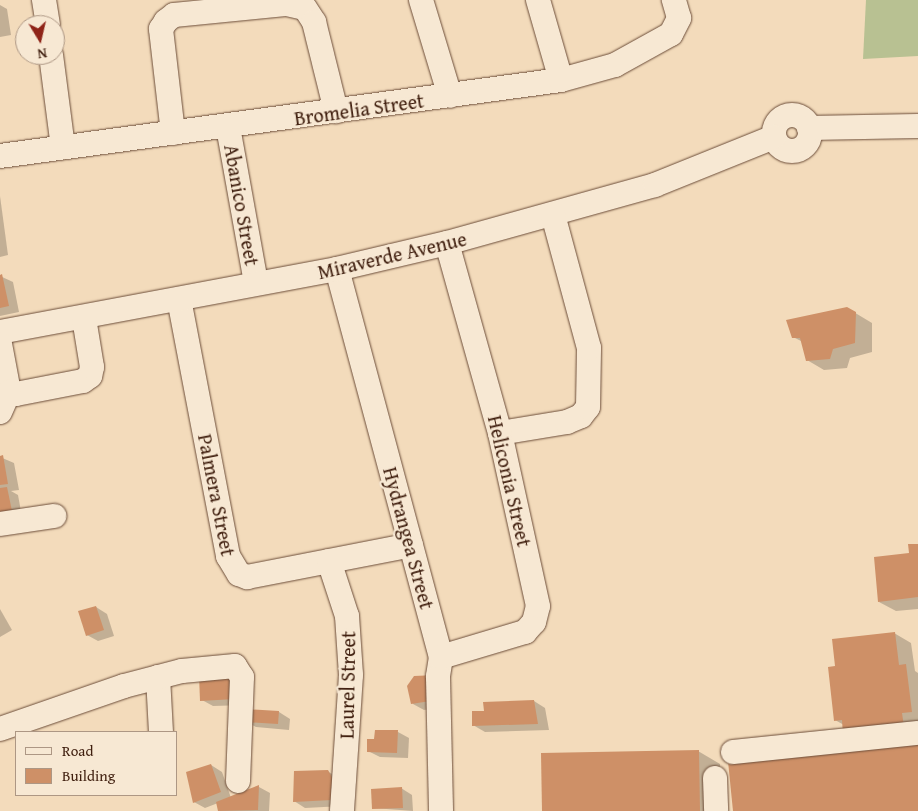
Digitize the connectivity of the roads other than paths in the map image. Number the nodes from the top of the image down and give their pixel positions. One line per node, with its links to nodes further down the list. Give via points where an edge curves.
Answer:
1 (44, 0): 6 (street)
2 (420, 0): 9 (street)
3 (538, 0): 8 (street)
4 (674, 0): 8 (street, Bromelia Street, via 680,18 671,34 614,65)
5 (238, 4): 10 (street, via 287,4 305,8 314,22); 13 (street, via 174,15 166,20 161,30)
6 (46, 15)
7 (53, 65): 14 (street)
8 (561, 80): 9 (street, Bromelia Street)
9 (450, 96): 10 (street, Bromelia Street)
10 (336, 111): 12 (street, Bromelia Street)
11 (918, 126): 16 (street, Miraverde Avenue, via 809,128 800,117 787,116 776,124 774,137 655,186)
12 (228, 127): 13 (street, Bromelia Street); 19 (street, Abanico Street)
13 (173, 133): 14 (street, Bromelia Street)
14 (63, 147): 15 (street, Bromelia Street)
15 (0, 156)
16 (552, 216): 17 (street, Miraverde Avenue); 25 (street, via 589,348 588,407 581,416 567,422)
17 (447, 243): 18 (street, Miraverde Avenue); 25 (street, Heliconia Street)
18 (337, 269): 19 (street, Miraverde Avenue); 28 (street, Hydrangea Street)
19 (256, 283): 20 (street, Miraverde Avenue)
20 (179, 299): 21 (street, Miraverde Avenue); 29 (street, Palmera Street, via 232,566 247,577)
21 (84, 318): 22 (street, Miraverde Avenue); 24 (street, via 92,367 90,376 83,381 16,394)
22 (0, 332)
23 (0, 344): 24 (street)
24 (4, 402)
25 (500, 433): 30 (street, Heliconia Street, via 538,606 534,622 525,632)
26 (54, 516): 27 (street)
27 (0, 524)
28 (411, 545): 29 (street, Palmera Street); 30 (street, Hydrangea Street)
29 (330, 561): 38 (street, Laurel Street, via 348,616 351,675)
30 (441, 657): 39 (street, Hydrangea Street, via 438,677)
31 (158, 677): 32 (street); 33 (street); 37 (street, via 234,666 239,669 242,677)
32 (0, 729)
33 (161, 731)
34 (918, 733): 35 (street)
35 (733, 752)
36 (715, 778): 40 (street)
37 (238, 781)
38 (342, 811)
39 (441, 811)
40 (716, 811)

